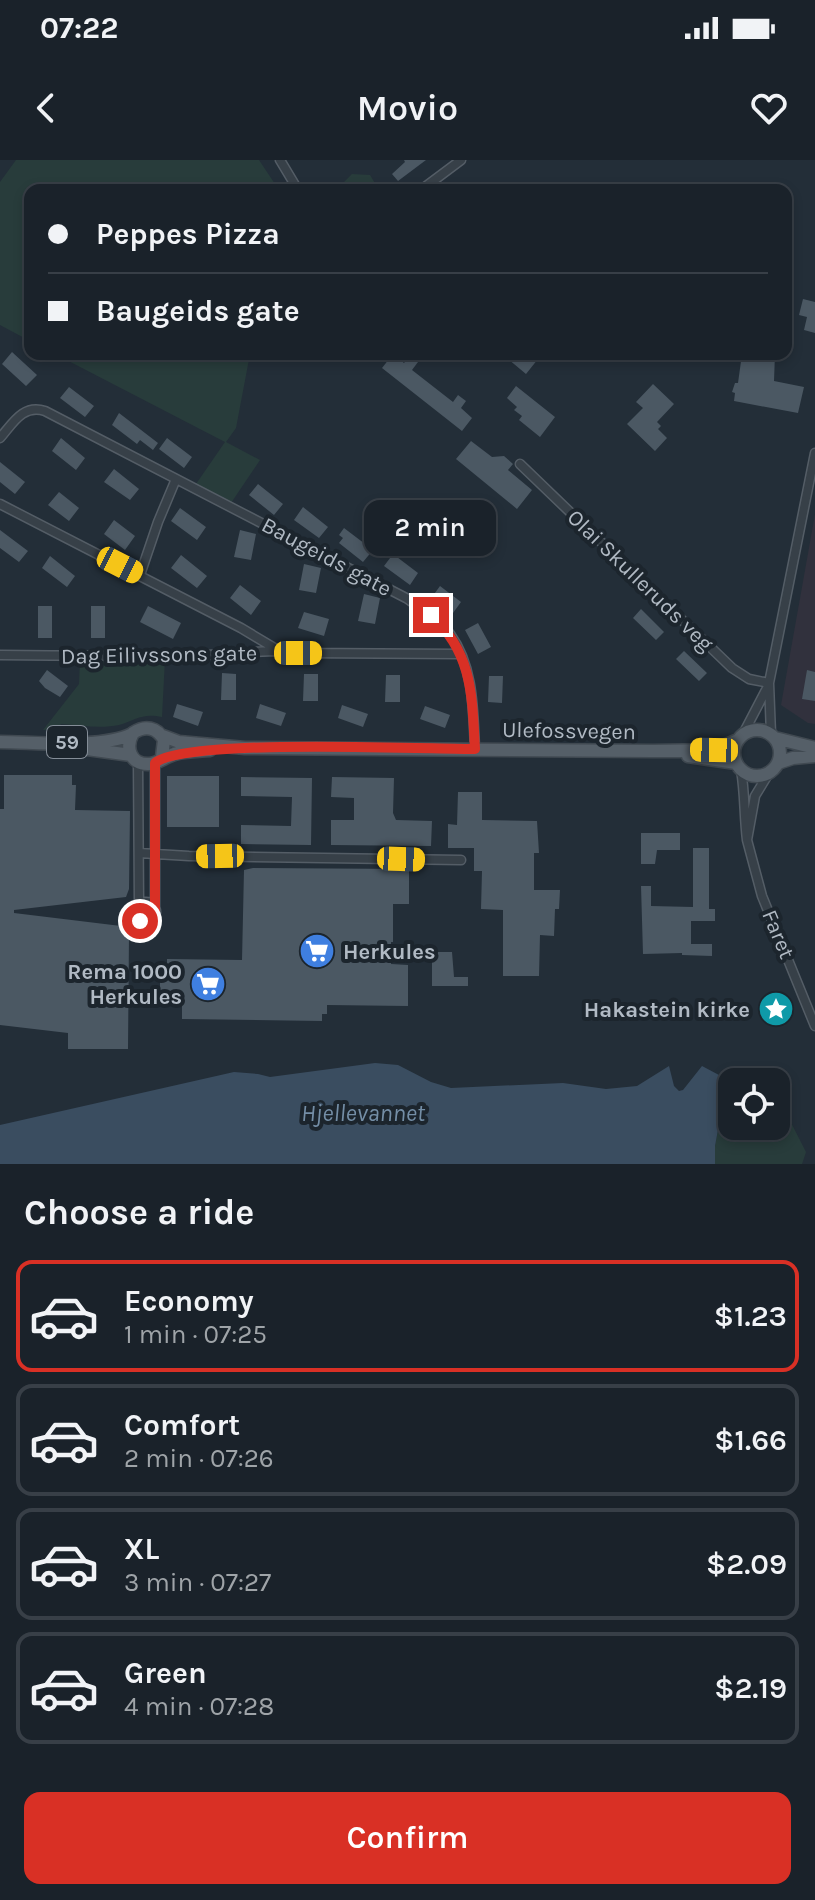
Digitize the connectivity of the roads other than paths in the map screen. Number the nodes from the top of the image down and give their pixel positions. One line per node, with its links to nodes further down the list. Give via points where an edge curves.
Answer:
1 (280, 160): 3 (street)
2 (461, 160): 4 (street)
3 (294, 184)
4 (429, 184)
5 (0, 438): 8 (street, Baugeids gate, via 27,409 35,408)
6 (815, 453): 14 (street)
7 (520, 464): 14 (street, Olai Skulleruds veg, via 732,668)
8 (176, 479): 10 (street); 12 (street, Baugeids gate, via 406,598 443,626)
9 (0, 504): 10 (street)
10 (140, 575): 11 (street)
11 (276, 649): 12 (street, Dag Eilivssons gate); 13 (street, Dag Eilivssons gate, via 217,655)
12 (460, 654): 23 (street, Baugeids gate, via 470,679)
13 (0, 655)
14 (769, 683): 17 (street); 18 (street)
15 (132, 734): 16 (main road, 59, via 145,727); 19 (main road, 59, via 95,742); 26 (main road, via 128,746)
16 (163, 736): 21 (main road, Ulefossvegen / 59); 27 (main road)
17 (773, 736): 18 (main road, 59, via 759,730); 22 (main road, 59); 29 (main road, via 780,750)
18 (741, 737): 24 (main road, Ulefossvegen / 59, via 714,750); 28 (main road, via 735,748)
19 (0, 742)
20 (0, 748): 26 (main road, 59, via 94,749)
21 (245, 748): 23 (main road, Ulefossvegen / 59); 27 (main road, Ulefossvegen / 59, via 179,753)
22 (815, 748)
23 (475, 749): 24 (main road, Ulefossvegen / 59)
24 (653, 751): 28 (main road, Ulefossvegen / 59)
25 (815, 756): 29 (main road, 59, via 793,758)
26 (134, 759): 27 (main road, 59, via 147,765); 31 (street)
27 (158, 760): 32 (street)
28 (739, 767): 29 (main road, 59, via 755,776); 30 (street, Faret)
29 (773, 768): 30 (street, Faret, via 755,796)
30 (747, 840): 36 (street, Faret, via 762,896)
31 (139, 853): 32 (street); 34 (street)
32 (154, 854): 33 (street); 35 (street)
33 (461, 860)
34 (139, 905): 35 (street); 35 (street, via 136,914 143,922 154,919)
35 (155, 907)
36 (815, 1026)

